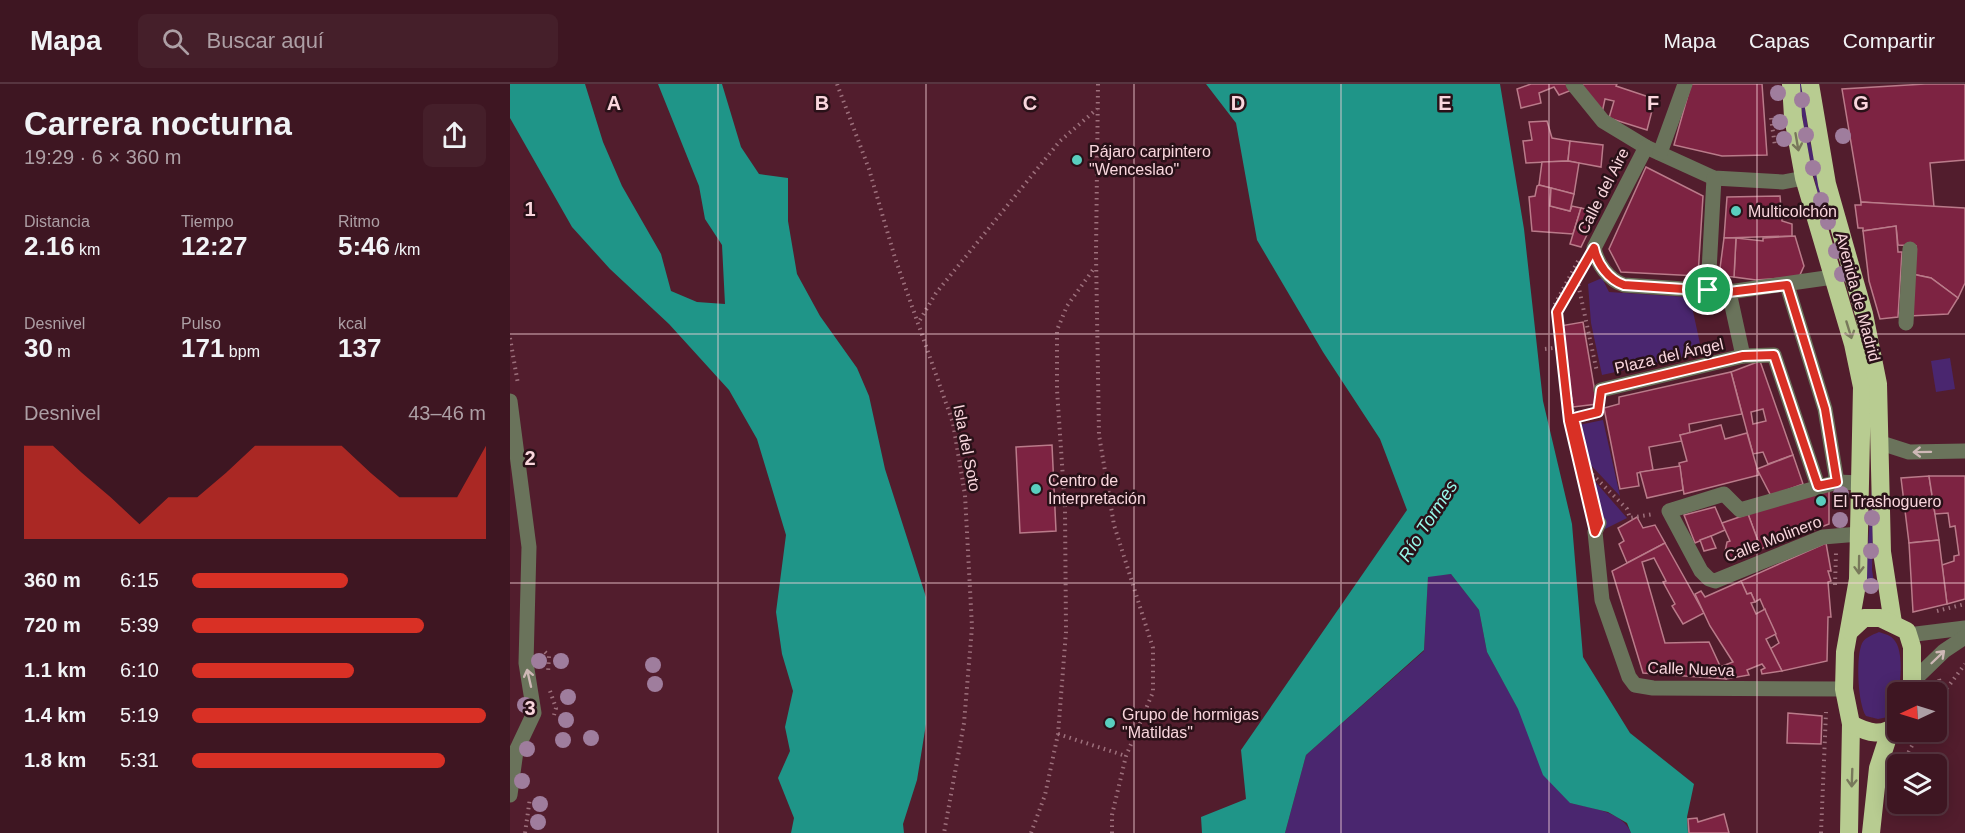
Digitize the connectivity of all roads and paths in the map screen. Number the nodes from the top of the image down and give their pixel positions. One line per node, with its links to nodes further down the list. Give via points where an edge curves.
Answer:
1 (837, 84): 19 (path, Isla del Soto)
2 (1098, 84): 7 (path)
3 (1573, 84): 8 (street, via 1603,121)
4 (1685, 84): 8 (street, Calle del Aire)
5 (1791, 84): 10 (highway, Avenida de Madrid, one-way to 10)
6 (1810, 84): 27 (highway, Avenida de Madrid, via 1827,184 1869,337 1878,384)
7 (1096, 109): 13 (path); 19 (path, via 1060,141 936,293)
8 (1653, 150): 9 (street); 11 (street, Calle del Aire)
9 (1714, 178): 10 (street, via 1784,182); 17 (street)
10 (1804, 178): 14 (highway, Avenida de Madrid)
11 (1588, 249): 15 (path); 17 (street, Calle del Aire, via 1614,282); 21 (path, via 1554,306)
12 (1910, 249): 20 (street)
13 (1096, 266): 50 (path, via 1066,306 1057,330 1066,632); 52 (path, via 1096,374 1104,476 1113,525 1153,648 1154,692)
14 (1833, 277): 16 (street); 31 (highway, Avenida de Madrid, one-way to 31, via 1862,387)
15 (1576, 278): 21 (path, via 1557,312); 24 (path)
16 (1787, 285): 18 (street); 30 (street, via 1825,409)
17 (1708, 290): 18 (street)
18 (1729, 292): 23 (street, Plaza del Ángel)
19 (919, 321): 54 (path, Isla del Soto, via 953,423 965,495 972,627 964,723)
20 (1906, 323)
21 (1562, 347): 22 (path); 26 (path); 34 (path, via 1569,421)
22 (1545, 349)
23 (1743, 356): 24 (street, Plaza del Ángel); 32 (street, via 1774,355)
24 (1601, 390): 26 (path, via 1598,412)
25 (510, 400): 53 (street, one-way to 25, via 516,751 534,713 526,663 529,547)
26 (1574, 418): 29 (path)
27 (1881, 443): 28 (street, one-way to 27, via 1910,452); 38 (highway, Avenida de Madrid, via 1882,552)
28 (1965, 451)
29 (1588, 470): 33 (path, via 1627,509); 34 (path)
30 (1837, 482): 31 (street); 32 (street)
31 (1862, 483): 35 (highway, Avenida de Madrid)
32 (1818, 486): 35 (street, Calle Molinero, via 1740,510 1724,494 1669,511 1701,571 1715,580 1823,537)
33 (1630, 518)
34 (1597, 527): 47 (street, Calle Nueva, via 1602,600 1635,686)
35 (1859, 534): 40 (highway, Avenida de Madrid, one-way to 40, via 1857,598)
36 (1965, 604): 37 (path)
37 (1934, 612)
38 (1893, 623): 40 (highway, via 1864,618); 41 (highway)
39 (1965, 628): 41 (street)
40 (1850, 631): 47 (highway, Avenida de Madrid)
41 (1908, 635): 44 (highway)
42 (1965, 637): 45 (street, one-way to 42, via 1944,651)
43 (1965, 664): 46 (path)
44 (1913, 682)
45 (1917, 682)
46 (1947, 688)
47 (1844, 689): 48 (highway, Avenida de Madrid)
48 (1851, 724): 49 (highway, via 1868,733); 57 (highway, one-way to 57)
49 (1887, 729)
50 (1058, 734): 52 (path); 55 (path, via 1045,795)
51 (1888, 742): 58 (highway, via 1878,768)
52 (1126, 756): 56 (path, via 1112,815)
53 (510, 795)
54 (944, 833)
55 (1031, 833)
56 (1112, 833)
57 (1849, 833)
58 (1871, 833)

